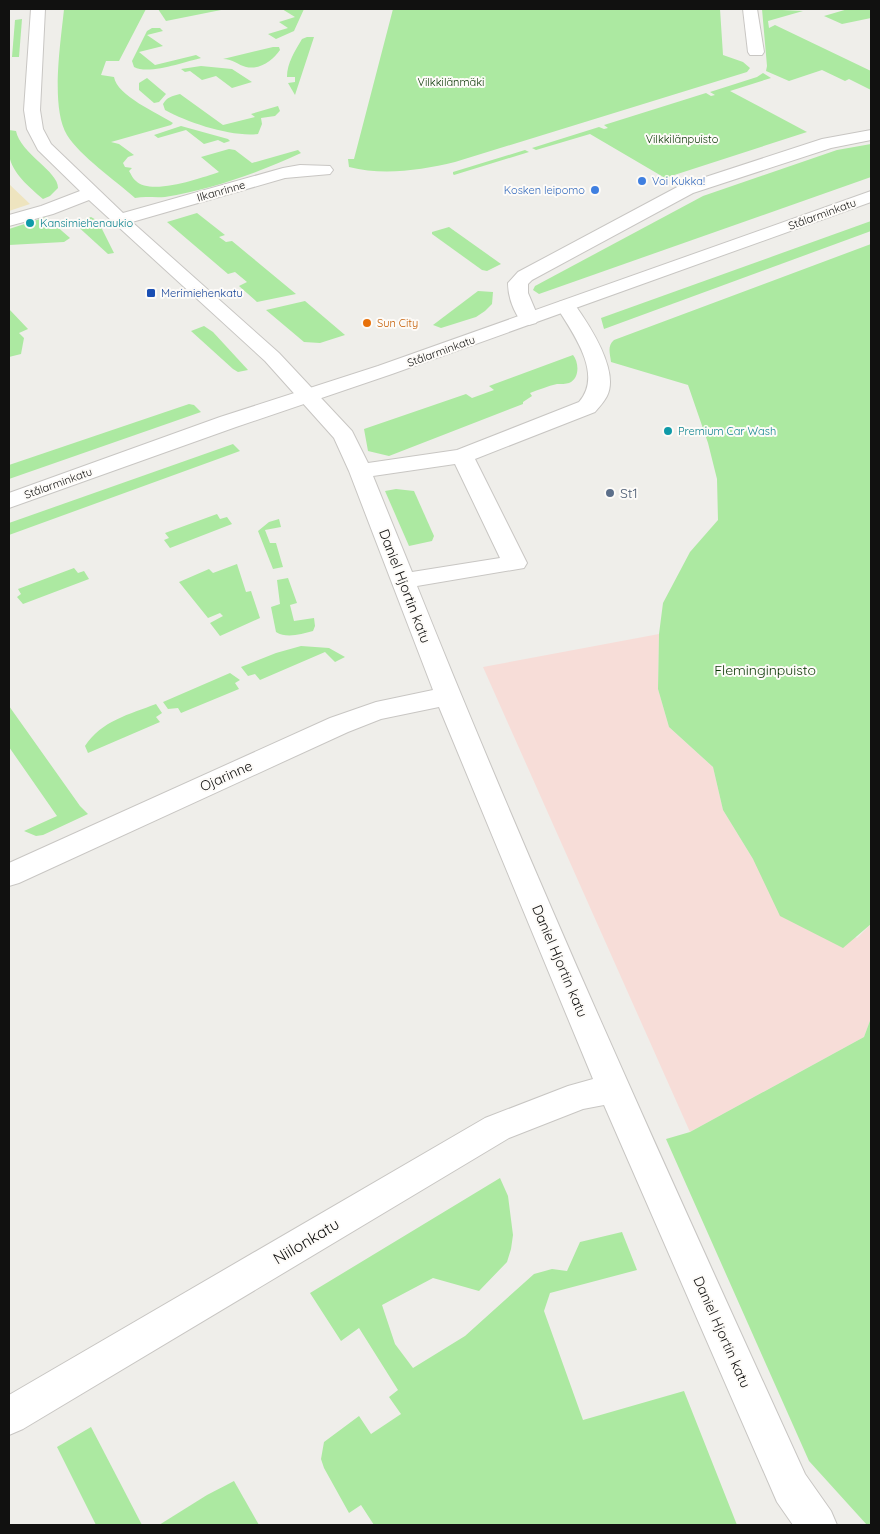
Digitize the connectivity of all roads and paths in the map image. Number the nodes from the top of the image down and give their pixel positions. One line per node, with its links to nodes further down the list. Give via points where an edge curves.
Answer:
1 (38, 9): 6 (street, via 32,110 35,129 44,146)
2 (750, 9): 3 (street)
3 (756, 52)
4 (871, 135): 11 (street, via 828,143 687,190 604,233 525,276 518,283 518,293)
5 (324, 170): 8 (street, Ilkanrinne, via 283,173)
6 (91, 194): 8 (street); 9 (street)
7 (871, 196): 10 (street, Stålarminkatu)
8 (119, 220): 12 (street, via 272,357)
9 (9, 221)
10 (566, 306): 11 (street, Stålarminkatu); 13 (street, via 588,343 598,371 597,397 587,406)
11 (529, 319): 12 (street, Stålarminkatu)
12 (308, 396): 14 (street, Daniel Hjortin katu, via 344,436); 15 (street, Stålarminkatu)
13 (462, 456): 14 (street); 16 (street, via 515,563)
14 (360, 471): 16 (street, Daniel Hjortin katu)
15 (9, 501)
16 (403, 581): 17 (street, Daniel Hjortin katu)
17 (448, 696): 18 (street, Ojarinne, via 376,711 339,725); 19 (street, Daniel Hjortin katu)
18 (9, 875)
19 (614, 1089): 20 (street, Niilonkatu, via 580,1096 497,1128); 21 (street, Daniel Hjortin katu, via 791,1488)
20 (9, 1416)
21 (817, 1525)

